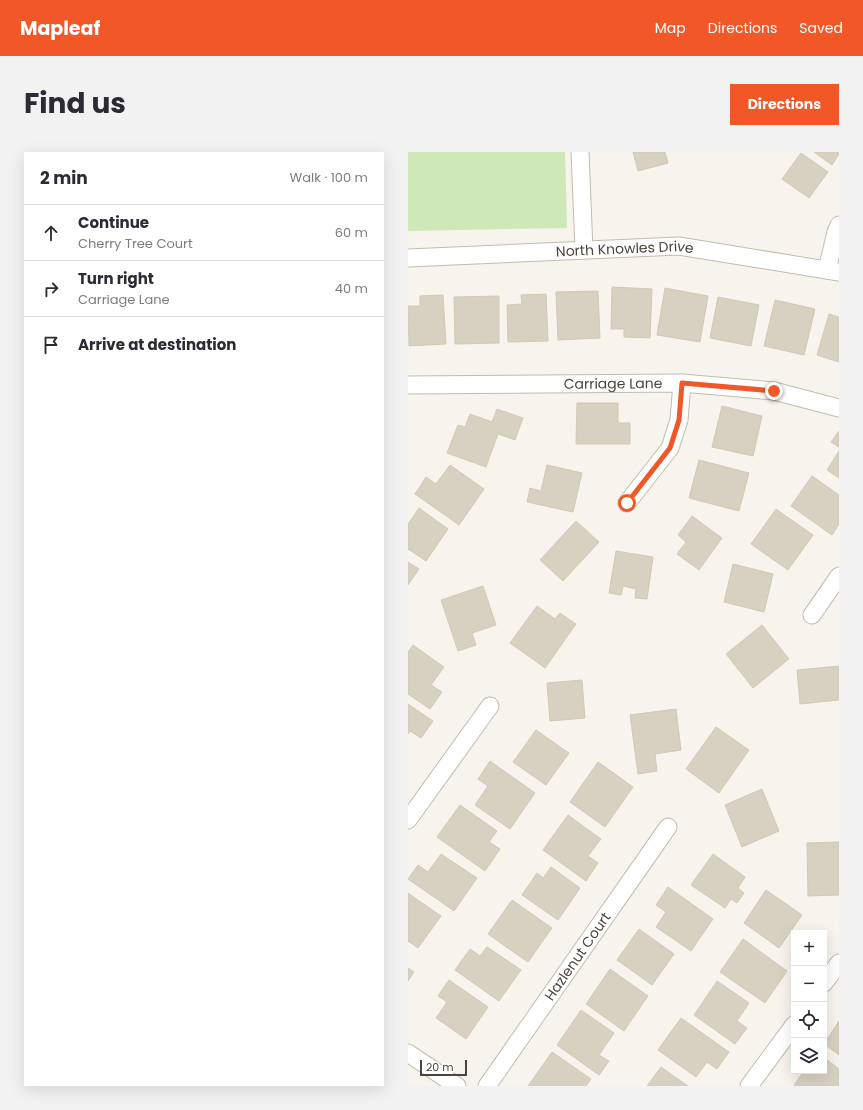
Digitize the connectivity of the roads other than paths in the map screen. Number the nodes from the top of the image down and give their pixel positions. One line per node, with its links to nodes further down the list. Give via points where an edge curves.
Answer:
1 (580, 152): 3 (street)
2 (839, 225): 5 (street, via 836,232)
3 (584, 250): 4 (street, North Knowles Drive); 5 (street, North Knowles Drive, via 679,246)
4 (408, 258)
5 (833, 271)
6 (682, 383): 7 (street, Carriage Lane); 8 (street, Carriage Lane, via 774,391); 9 (street, via 679,420 670,448)
7 (408, 390)
8 (839, 408)
9 (627, 503)
10 (839, 576): 11 (street)
11 (812, 615)
12 (490, 706): 13 (street)
13 (408, 820)
14 (668, 827): 20 (street, Hazlenut Court)
15 (839, 963): 16 (street)
16 (827, 980)
17 (791, 1029): 21 (street)
18 (408, 1053): 19 (street)
19 (457, 1086)
20 (488, 1086)
21 (749, 1086)

